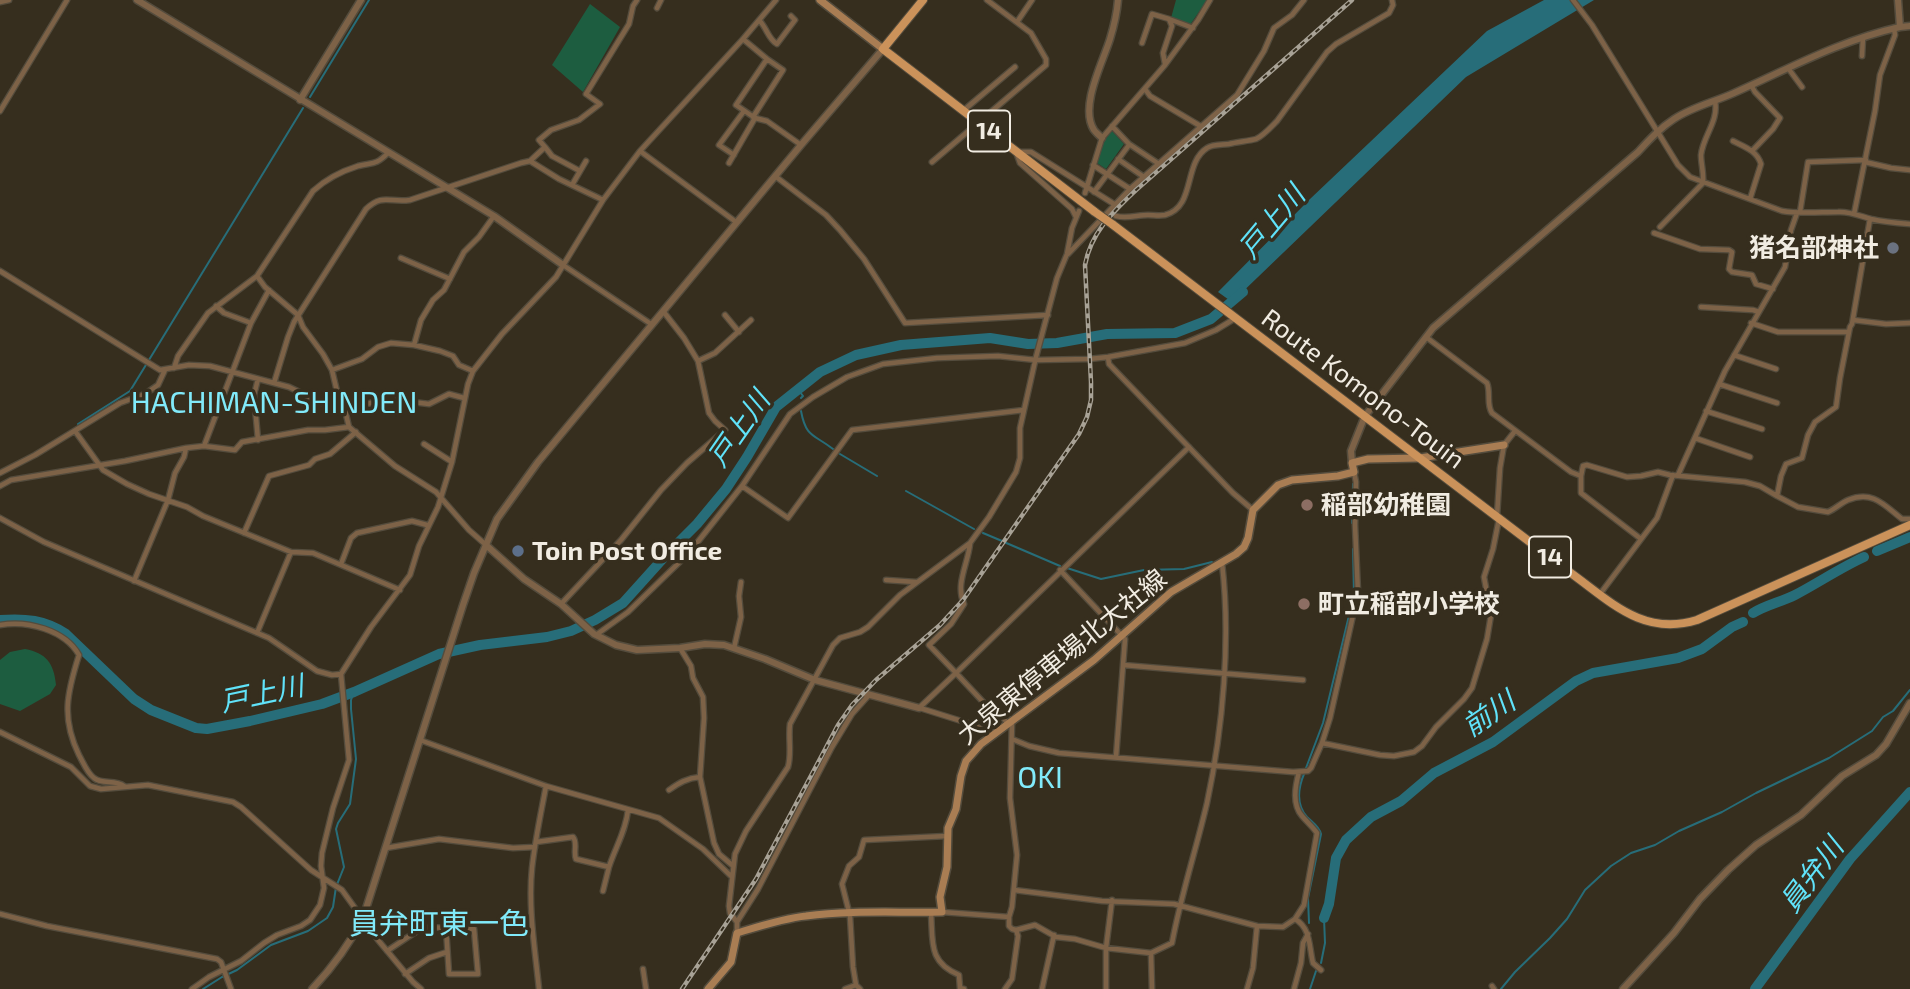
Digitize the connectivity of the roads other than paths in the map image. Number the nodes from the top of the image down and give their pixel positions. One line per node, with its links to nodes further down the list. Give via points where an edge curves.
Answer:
1 (9, 0): 18 (street)
2 (67, 0): 41 (street)
3 (137, 0): 39 (street)
4 (361, 0): 39 (street)
5 (637, 0): 53 (street, via 629,24 586,94 600,104 579,120 551,130 539,140)
6 (661, 0): 19 (street)
7 (776, 0): 22 (street)
8 (820, 0): 30 (main road)
9 (923, 0): 30 (main road)
10 (987, 0): 23 (street)
11 (1032, 0): 23 (street)
12 (1118, 0): 49 (street, via 1111,38 1089,103 1090,121)
13 (1210, 0): 25 (street)
14 (1304, 0): 47 (street, via 1274,29 1237,95)
15 (1392, 0): 87 (street, via 1389,13 1327,52 1270,128 1256,139 1212,146 1201,154 1181,204 1171,212)
16 (1573, 0): 48 (street)
17 (1898, 0): 26 (street)
18 (0, 2)
19 (657, 8)
20 (790, 16): 22 (street, via 795,20 777,44)
21 (1168, 19): 25 (street); 29 (street, via 1152,14); 33 (street, via 1172,26 1163,53)
22 (759, 20): 28 (street)
23 (1017, 22): 45 (street, via 1031,33 1046,65)
24 (1910, 26): 26 (street)
25 (1193, 28): 33 (street)
26 (1897, 28): 27 (street); 61 (street, via 1880,75)
27 (1863, 37): 31 (street); 35 (street)
28 (743, 39): 32 (street); 55 (street)
29 (1142, 43)
30 (883, 49): 43 (main road, Route Komono-Touin / 14); 52 (street)
31 (1863, 57)
32 (766, 60): 42 (street, via 736,105); 44 (street, via 783,69)
33 (1165, 65): 38 (street)
34 (1015, 67): 43 (street)
35 (1788, 68): 36 (street); 37 (street)
36 (1751, 85): 40 (street); 54 (street, via 1780,117)
37 (1802, 87)
38 (1144, 89): 46 (street); 47 (street)
39 (300, 100): 57 (street)
40 (1714, 101): 48 (street, via 1674,119); 72 (street, via 1717,110 1701,153)
41 (0, 109)
42 (744, 111): 44 (street); 58 (street, via 719,145)
43 (963, 111): 45 (main road, Route Komono-Touin / 14)
44 (754, 118): 52 (street); 58 (street)
45 (978, 123): 56 (main road, Route Komono-Touin / 14); 63 (street)
46 (1112, 126): 49 (street); 51 (street)
47 (1202, 127): 65 (street)
48 (1658, 132): 72 (street, via 1682,170); 116 (street)
49 (1102, 138): 66 (street)
50 (1733, 141): 54 (street)
51 (1129, 144): 59 (street); 65 (street)
52 (801, 145): 70 (street)
53 (545, 147): 60 (street); 67 (street, via 552,156)
54 (1752, 150): 78 (street, via 1761,164)
55 (640, 151): 79 (street); 88 (street)
56 (1016, 152): 75 (street, via 1031,152); 85 (street, via 1020,163 1072,209); 87 (main road, Route Komono-Touin / 14, bridge, via 1095,212)
57 (388, 153): 74 (street); 96 (street, via 370,165 322,182)
58 (734, 155): 64 (street)
59 (1118, 159): 69 (street); 71 (street)
60 (530, 161): 73 (street); 74 (street)
61 (1865, 161): 68 (street); 82 (street, via 1808,162); 83 (street)
62 (586, 162): 67 (street)
63 (932, 162)
64 (729, 163)
65 (1159, 164): 71 (street)
66 (1093, 165): 69 (street); 75 (street)
67 (580, 170): 73 (street)
68 (1910, 170)
69 (1107, 174): 76 (street); 77 (street)
70 (775, 176): 88 (street); 106 (street, via 840,230 905,323)
71 (1144, 177): 76 (street)
72 (1703, 183): 78 (street); 90 (street)
73 (572, 185): 79 (street)
74 (446, 188): 84 (street); 104 (street, via 410,200 374,201)
75 (1086, 190): 77 (street)
76 (1130, 190): 80 (street)
77 (1094, 192): 80 (street)
78 (1750, 199): 82 (street)
79 (603, 200): 94 (street)
80 (1114, 204): 92 (street)
81 (1079, 211): 85 (street)
82 (1799, 212): 83 (street); 98 (street, via 1785,267)
83 (1854, 214): 86 (street)
84 (494, 216): 94 (street); 97 (street, via 464,252)
85 (1076, 218): 92 (street)
86 (1870, 219): 89 (street); 109 (street)
87 (1114, 220): 107 (main road, Route Komono-Touin / 14)
88 (736, 222): 102 (street)
89 (1910, 224)
90 (1660, 227)
91 (1654, 233): 98 (street, via 1700,248 1729,250 1732,272 1752,275 1756,285)
92 (1067, 254): 106 (street)
93 (401, 258): 97 (street)
94 (563, 265): 113 (street); 126 (street)
95 (0, 271): 124 (street)
96 (257, 276): 99 (street); 100 (street)
97 (450, 279): 117 (street, via 421,320)
98 (1773, 289): 103 (street)
99 (269, 290): 104 (street); 110 (street)
100 (216, 306): 110 (street); 122 (street)
101 (1701, 307): 103 (street)
102 (663, 310): 113 (street); 121 (street)
103 (1759, 312): 111 (street)
104 (298, 315): 125 (street); 129 (street)
105 (725, 315): 114 (street)
106 (1047, 316): 120 (street)
107 (1233, 316): 119 (street, via 1216,330 1185,342); 136 (main road, Route Komono-Touin / 14)
108 (751, 320): 114 (street)
109 (1853, 320): 112 (street); 115 (street)
110 (251, 323): 127 (street)
111 (1751, 323): 115 (street, via 1778,332); 118 (street)
112 (1910, 323)
113 (651, 324): 172 (street, via 538,462 497,519)
114 (739, 332): 121 (street)
115 (1849, 332): 160 (street, via 1836,407 1815,422 1802,458 1786,464)
116 (1426, 336): 136 (street); 140 (street, via 1486,382 1490,410)
117 (414, 345): 125 (street, via 386,344); 126 (street, via 450,355 458,365)
118 (1734, 355): 123 (street); 130 (street)
119 (1108, 357): 120 (street); 147 (street)
120 (1036, 358): 134 (street); 159 (street, via 937,358 884,364 847,377 790,414)
121 (698, 361): 183 (street, via 709,413 725,430 661,490)
122 (174, 368): 124 (street); 127 (street, via 203,365)
123 (1776, 369)
124 (165, 370): 139 (street, via 158,384 145,394 120,403)
125 (332, 370): 133 (street)
126 (473, 371): 131 (street)
127 (233, 373): 128 (street); 146 (street)
128 (258, 379): 129 (street); 143 (street, via 254,395)
129 (274, 383): 133 (street)
130 (1718, 384): 132 (street); 135 (street)
131 (464, 398): 133 (street, via 449,394 429,404 388,399); 151 (street)
132 (1777, 403)
133 (342, 407): 137 (street)
134 (1024, 410): 159 (street, via 852,430 788,517); 171 (street, via 1016,472)
135 (1706, 411): 138 (street); 142 (street)
136 (1365, 416): 150 (main road, Route Komono-Touin / 14); 152 (street)
137 (349, 427): 141 (street); 143 (street)
138 (1762, 429)
139 (75, 431): 153 (street); 154 (street)
140 (1515, 431): 145 (street); 157 (street)
141 (356, 432): 161 (street); 169 (street, via 309,465 269,476)
142 (1695, 438): 149 (street); 156 (street)
143 (258, 440): 146 (street, via 242,442 235,450)
144 (424, 444): 151 (street)
145 (1504, 445): 150 (main road); 164 (street)
146 (204, 446): 148 (street)
147 (1189, 447): 163 (street); 176 (street)
148 (186, 448): 153 (street); 162 (street)
149 (1751, 457)
150 (1420, 458): 152 (main road, via 1368,458); 164 (main road, Route Komono-Touin / 14)
151 (452, 462): 161 (street)
152 (1352, 463): 155 (main road)
153 (99, 466): 158 (street); 162 (street, via 127,484)
154 (0, 472)
155 (1354, 472): 163 (main road, via 1285,482); 204 (street, via 1357,593)
156 (1676, 475): 157 (street, via 1658,472 1627,477 1584,465); 160 (street, via 1745,482); 170 (street, via 1659,514)
157 (1581, 476): 170 (street, via 1584,495)
158 (1, 484)
159 (741, 486): 186 (street, via 685,557 628,612)
160 (1777, 496): 166 (street, via 1798,508 1828,512 1851,499 1875,498 1902,519)
161 (440, 497): 167 (street); 172 (street)
162 (167, 500): 169 (street); 178 (street)
163 (1253, 510): 174 (main road, 大泉東停車場北大社線, via 1244,547)
164 (1498, 517): 182 (main road, Route Komono-Touin / 14); 204 (street, via 1484,577 1491,615 1487,639 1472,688 1464,699 1414,752 1380,755)
165 (0, 518): 178 (street)
166 (1910, 519)
167 (428, 525): 175 (street, via 412,521 357,533); 181 (street)
168 (1910, 526): 182 (main road, Route Komono-Touin / 14, via 1692,621 1648,623)
169 (244, 533): 173 (street)
170 (1641, 539): 182 (street)
171 (970, 543): 180 (street); 191 (street, via 961,578 964,604 929,645)
172 (486, 545): 183 (street); 203 (street)
173 (291, 552): 175 (street, via 313,553); 185 (street)
174 (1222, 562): 187 (main road, 大泉東停車場北大社線, via 1171,592); 192 (street)
175 (341, 564): 181 (street)
176 (1060, 570): 187 (street); 191 (street)
177 (886, 580): 180 (street)
178 (134, 581): 185 (street)
179 (741, 582): 189 (street, via 741,617)
180 (917, 582): 194 (street, via 869,626 838,640)
181 (400, 590): 193 (street)
182 (1600, 594)
183 (561, 604): 186 (street)
184 (0, 625): 209 (street, via 27,625 52,632 76,650 79,655 67,696 71,738 92,777)
185 (257, 633): 193 (street, via 317,671)
186 (595, 634): 188 (street, via 630,649)
187 (1122, 636): 190 (street); 199 (main road, 大泉東停車場北大社線)
188 (680, 648): 189 (street, via 710,644); 208 (street, via 703,697)
189 (734, 648): 194 (street)
190 (1123, 665): 192 (street); 205 (street)
191 (956, 673): 198 (street); 199 (street)
192 (1224, 673): 195 (street); 206 (street)
193 (341, 674): 219 (street, via 349,760 322,853)
194 (815, 680): 196 (street); 216 (street, via 790,724 788,767 746,831)
195 (1303, 680)
196 (869, 695): 198 (street); 231 (street, via 832,747)
197 (1910, 703): 262 (street, via 1876,755 1842,776 1728,870)
198 (919, 708): 201 (street, via 974,725)
199 (1010, 723): 201 (main road, 大泉東停車場北大社線); 202 (street)
200 (0, 733): 209 (street, via 71,767 90,786)
201 (992, 736): 213 (main road, 大泉東停車場北大社線, via 966,761)
202 (1012, 739): 205 (street, via 1059,753); 220 (street)
203 (420, 740): 210 (street); 215 (street)
204 (1322, 744): 207 (street, via 1311,768)
205 (1116, 757): 206 (street)
206 (1214, 766): 207 (street); 223 (street)
207 (1303, 772): 230 (street, via 1296,790 1297,806 1317,833 1304,905)
208 (700, 777): 211 (street); 216 (street, via 714,844)
209 (125, 786): 219 (street, via 148,785 233,802)
210 (546, 786): 212 (street); 214 (street)
211 (669, 790)
212 (628, 810): 217 (street); 218 (street, via 664,821 703,849)
213 (947, 836): 224 (main road, 大泉東停車場北大社線); 225 (street, via 864,840 842,884)
214 (536, 844): 215 (street, via 513,848 439,839); 217 (street, via 573,836 576,859); 251 (street, via 531,912)
215 (386, 848): 229 (street)
216 (732, 865): 218 (street)
217 (609, 867): 221 (street)
218 (732, 878): 231 (street, via 729,906)
219 (323, 879): 229 (street, via 339,888); 243 (street, via 320,905 310,920 277,935)
220 (1014, 890): 222 (street); 228 (street)
221 (603, 891)
222 (1112, 900): 223 (street); 238 (street)
223 (1179, 905): 232 (street); 241 (street, via 1172,943)
224 (942, 912): 226 (main road); 228 (street)
225 (848, 913): 226 (main road); 235 (main road, via 805,916); 246 (street)
226 (931, 913): 255 (street, via 936,957 946,970 959,975)
227 (0, 914): 243 (street, via 217,959)
228 (1009, 917): 234 (street, via 1009,926)
229 (363, 918): 239 (street); 249 (street)
230 (1296, 919): 232 (street, via 1283,927); 236 (street)
231 (737, 922): 235 (street)
232 (1257, 926): 260 (street)
233 (446, 928): 239 (street, via 423,927); 240 (street); 240 (street, via 474,929 478,974 449,974)
234 (1016, 930): 237 (street, via 1035,925); 256 (street, via 1017,953)
235 (737, 933): 253 (main road, via 731,962)
236 (1308, 934): 244 (street, via 1313,963); 261 (street)
237 (1054, 935): 238 (street); 257 (street)
238 (1106, 947): 241 (street); 258 (street)
239 (387, 951): 245 (street)
240 (447, 952): 245 (street)
241 (1151, 953): 259 (street)
242 (643, 969): 252 (street)
243 (224, 970): 247 (street); 248 (street)
244 (1321, 970)
245 (405, 974): 250 (street)
246 (858, 987): 254 (street)
247 (192, 989)
248 (232, 989)
249 (312, 989)
250 (421, 989)
251 (539, 989)
252 (646, 989)
253 (708, 989)
254 (845, 989)
255 (964, 989)
256 (1005, 989)
257 (1042, 989)
258 (1106, 989)
259 (1152, 989)
260 (1247, 989)
261 (1294, 989)
262 (1623, 989)

